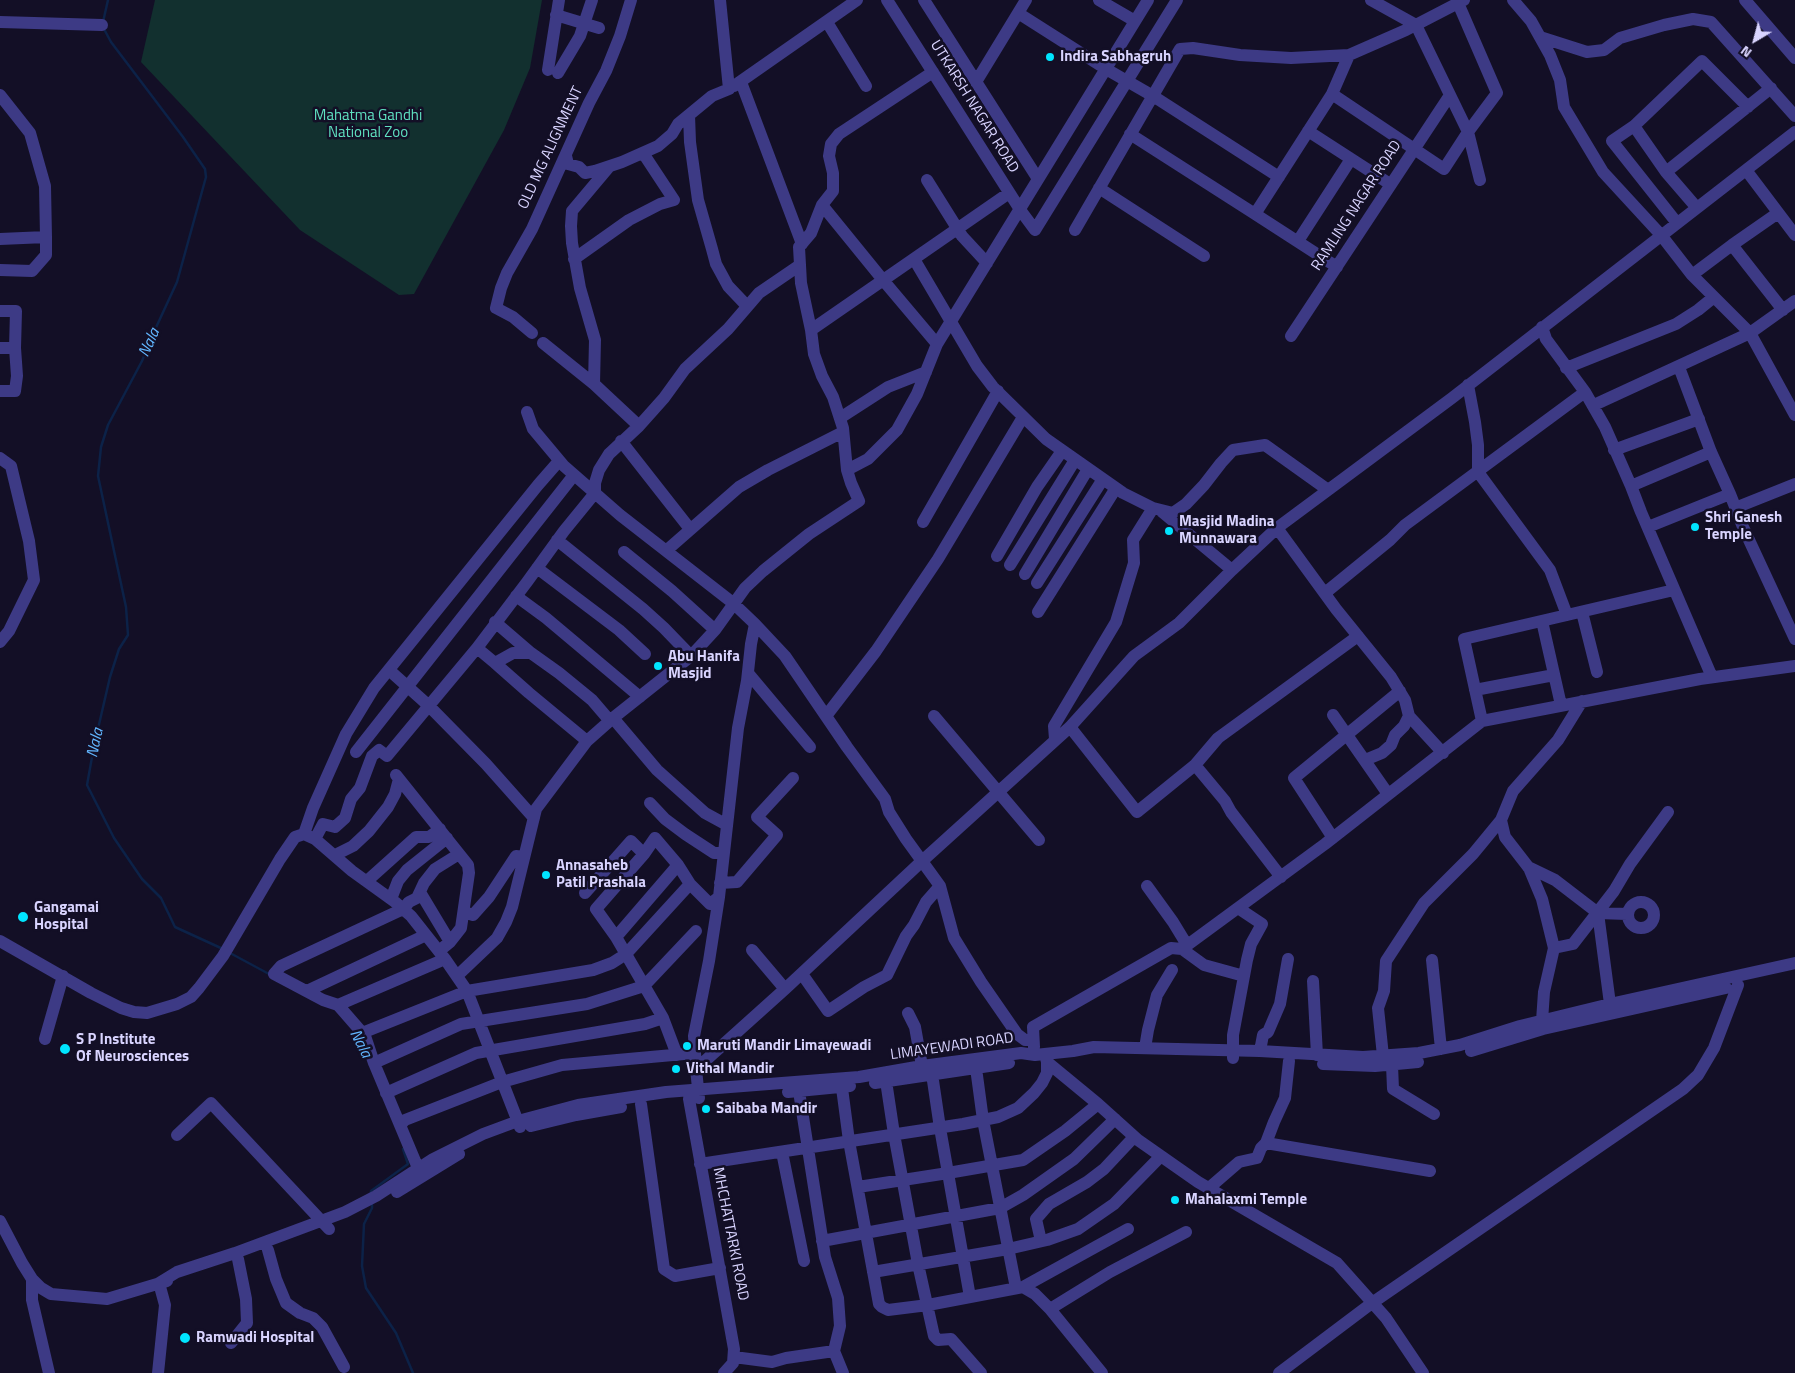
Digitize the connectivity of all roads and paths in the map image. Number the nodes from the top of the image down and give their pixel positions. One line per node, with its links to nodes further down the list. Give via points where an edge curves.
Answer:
1 (558, 0): 17 (street)
2 (592, 0): 21 (street)
3 (631, 0): 50 (street, OLD MG ALIGNMENT, via 612,57)
4 (720, 0): 35 (street)
5 (857, 0): 19 (street)
6 (887, 0): 29 (street, UTKARSH NAGAR ROAD)
7 (924, 0): 31 (street)
8 (1026, 0): 16 (street)
9 (1099, 0): 20 (street)
10 (1148, 0): 20 (street)
11 (1177, 0): 32 (street)
12 (1371, 0): 23 (street)
13 (1513, 0): 25 (street)
14 (1745, 0): 27 (street)
15 (1461, 2): 23 (street); 45 (street, via 1497,93)
16 (1018, 13): 28 (street); 31 (street)
17 (556, 15): 21 (street); 21 (street, via 553,71 580,36)
18 (0, 22): 22 (street)
19 (828, 22): 30 (street); 33 (street)
20 (1135, 22): 28 (street)
21 (584, 24): 24 (street)
22 (102, 25)
23 (1416, 25): 26 (street); 38 (street)
24 (599, 28)
25 (1540, 36): 34 (street, via 1587,52 1604,50 1620,38 1664,25 1693,19 1712,22); 70 (street, via 1560,80 1564,107 1590,152 1603,172)
26 (1349, 55): 36 (street); 39 (street, via 1274,57 1180,48)
27 (1795, 58)
28 (1106, 69): 32 (street); 56 (street)
29 (932, 72): 61 (street, UTKARSH NAGAR ROAD); 62 (street, via 839,134 831,144 829,156 833,191)
30 (741, 82): 35 (street); 75 (street)
31 (976, 82): 56 (street)
32 (1127, 82): 39 (street); 64 (street, UTKARSH NAGAR ROAD, via 1034,230)
33 (866, 86)
34 (1771, 88): 40 (street); 42 (street)
35 (729, 89): 41 (street, via 712,96)
36 (1332, 94): 44 (street); 48 (street)
37 (0, 95): 72 (street, via 30,133 45,186)
38 (1450, 95): 45 (street); 48 (street, RAMLING NAGAR ROAD)
39 (1153, 96): 47 (street); 55 (street)
40 (1748, 107): 43 (street, via 1702,61); 54 (street)
41 (689, 115): 49 (street, via 662,143); 88 (street, via 698,200 716,264 728,286)
42 (1795, 116)
43 (1634, 126): 54 (street); 67 (street, via 1612,141)
44 (1308, 131): 51 (street); 55 (street)
45 (1468, 132): 48 (street, via 1444,169); 58 (street)
46 (1795, 132): 53 (street)
47 (1130, 134): 60 (street); 66 (street)
48 (1414, 149): 59 (street, RAMLING NAGAR ROAD)
49 (643, 153): 52 (street); 78 (street, via 674,200 629,220)
50 (566, 156): 52 (street, via 568,164 585,173); 94 (street, OLD MG ALIGNMENT, via 532,229 507,273 496,308)
51 (1351, 159): 59 (street); 74 (street)
52 (609, 167): 78 (street, via 572,211)
53 (1746, 170): 63 (street); 65 (street)
54 (1666, 172): 63 (street)
55 (1279, 177): 66 (street)
56 (1038, 179): 64 (street)
57 (927, 180): 68 (street)
58 (1480, 180)
59 (1390, 184): 82 (street, RAMLING NAGAR ROAD)
60 (1099, 188): 69 (street); 77 (street)
61 (1009, 193): 64 (street, UTKARSH NAGAR ROAD); 68 (street)
62 (822, 205): 75 (street, via 811,233); 85 (street)
63 (1697, 208): 67 (street)
64 (1020, 209): 80 (street)
65 (1778, 213): 71 (street); 76 (street)
66 (1255, 214): 74 (street)
67 (1677, 223): 70 (street)
68 (958, 228): 79 (street); 80 (street)
69 (1075, 230)
70 (1661, 235): 84 (street); 92 (street)
71 (1795, 235)
72 (46, 237): 73 (street); 83 (street, via 46,255 32,271)
73 (0, 239)
74 (1298, 241): 82 (street)
75 (802, 244): 81 (street, via 799,247)
76 (1732, 245): 84 (street); 89 (street)
77 (1204, 256)
78 (574, 259): 104 (street, via 595,340)
79 (914, 259): 85 (street); 91 (street)
80 (987, 263): 91 (street)
81 (800, 265): 88 (street, via 759,293); 93 (street)
82 (1337, 266): 96 (street, RAMLING NAGAR ROAD)
83 (0, 270)
84 (1692, 275): 86 (street)
85 (883, 280): 93 (street); 98 (street)
86 (1714, 297): 95 (street); 102 (street, via 1676,324)
87 (1795, 301): 89 (street)
88 (747, 306): 116 (street, via 728,329 685,368)
89 (1783, 310): 95 (street)
90 (0, 311): 100 (street, via 16,311)
91 (951, 322): 98 (street); 107 (street, via 977,366)
92 (1542, 327): 102 (street, via 1546,339); 105 (street)
93 (811, 330): 114 (street, via 814,354)
94 (532, 333)
95 (1750, 333): 101 (street); 109 (street)
96 (1291, 336)
97 (543, 343): 104 (street)
98 (937, 344): 103 (street)
99 (0, 348): 100 (street)
100 (16, 348): 106 (street, via 15,391)
101 (1679, 367): 110 (street); 115 (street)
102 (1566, 368): 108 (street)
103 (926, 372): 114 (street, via 888,387); 126 (street, via 897,430 868,460)
104 (594, 384): 116 (street)
105 (1468, 385): 127 (street, via 1478,445); 133 (street)
106 (0, 391)
107 (998, 391): 113 (street); 138 (street)
108 (1585, 392): 110 (street); 127 (street)
109 (1791, 399): 112 (street)
110 (1594, 405): 119 (street)
111 (527, 412): 124 (street, via 533,429)
112 (1795, 415)
113 (1023, 417): 120 (street); 184 (street, via 938,559 876,651)
114 (840, 418): 117 (street)
115 (1699, 419): 119 (street); 121 (street)
116 (639, 426): 118 (street)
117 (843, 432): 126 (street); 141 (street, via 739,487)
118 (621, 441): 134 (street, via 599,470); 141 (street)
119 (1614, 450): 131 (street)
120 (1062, 451): 123 (street); 145 (street)
121 (1711, 452): 131 (street); 135 (street)
122 (0, 458): 164 (street, via 11,466 29,541 34,580 10,631)
123 (1075, 460): 125 (street); 146 (street)
124 (559, 461): 128 (street); 171 (street)
125 (1088, 469): 129 (street); 149 (street)
126 (847, 470): 154 (street, via 859,500 763,571)
127 (1478, 472): 152 (street, via 1405,525); 157 (street, via 1550,570)
128 (574, 475): 134 (street); 176 (street)
129 (1103, 479): 132 (street); 150 (street)
130 (1795, 484): 137 (street)
131 (1631, 486): 139 (street)
132 (1116, 488): 136 (street); 155 (street)
133 (1328, 490): 136 (street, via 1265,445 1233,450 1186,504 1173,512); 140 (street)
134 (594, 493): 142 (street); 143 (street)
135 (1730, 494): 137 (street); 139 (street)
136 (1156, 508): 148 (street); 191 (street, via 1133,540 1134,563 1116,622 1054,726)
137 (1735, 508): 163 (street)
138 (923, 522)
139 (1648, 527): 151 (street)
140 (1278, 528): 148 (street); 152 (street)
141 (690, 529): 143 (street)
142 (557, 540): 147 (street); 168 (street, via 650,615)
143 (667, 550): 154 (street)
144 (624, 552): 161 (street)
145 (997, 556)
146 (1010, 565)
147 (537, 568): 153 (street); 167 (street)
148 (1232, 570): 189 (street, via 1179,623 1134,656)
149 (1025, 574)
150 (1037, 584)
151 (1674, 590): 156 (street); 175 (street)
152 (1324, 593): 162 (street)
153 (516, 596): 159 (street); 179 (street)
154 (733, 603): 160 (street); 161 (street)
155 (1038, 612)
156 (1582, 612): 157 (street); 172 (street)
157 (1567, 615): 158 (street)
158 (1542, 621): 174 (street); 177 (street, via 1464,639)
159 (495, 622): 165 (street); 166 (street)
160 (755, 624): 173 (street, MHCHATTARKI ROAD); 184 (street, via 786,656)
161 (716, 630): 168 (street)
162 (1358, 636): 178 (street); 197 (street, via 1218,738)
163 (1795, 639)
164 (0, 642)
165 (477, 648): 169 (street); 181 (street)
166 (531, 653): 169 (street, via 513,653); 187 (street, via 592,700)
167 (645, 654)
168 (691, 656): 179 (street)
169 (495, 662): 192 (street)
170 (1795, 666): 175 (street)
171 (389, 670): 176 (street); 207 (street, via 346,734 313,808)
172 (1597, 672)
173 (748, 673): 193 (street); 205 (street, MHCHATTARKI ROAD)
174 (1554, 675): 177 (street); 182 (street)
175 (1712, 677): 180 (street)
176 (408, 686): 181 (street); 194 (street)
177 (1476, 690): 188 (street)
178 (1400, 691): 186 (street); 190 (street)
179 (640, 697): 187 (street)
180 (1582, 701): 182 (street); 204 (street, via 1558,740 1513,791)
181 (428, 704): 203 (street); 207 (street, via 387,756 379,750 372,756 345,818 335,827 323,824)
182 (1561, 705): 188 (street)
183 (1333, 715): 190 (street)
184 (826, 716): 215 (street, via 885,799 889,812)
185 (934, 716): 199 (street)
186 (1409, 716): 195 (street); 196 (street, via 1390,745)
187 (611, 719): 192 (street); 205 (street, via 657,770 705,813)
188 (1482, 721): 195 (street)
189 (1070, 727): 191 (street); 197 (street, via 1137,812)
190 (1346, 734): 196 (street); 208 (street, via 1294,778)
191 (1055, 739): 199 (street)
192 (587, 741): 203 (street, via 536,809)
193 (810, 747)
194 (356, 752)
195 (1444, 753): 200 (street)
196 (1365, 760): 200 (street)
197 (1195, 764): 218 (street)
198 (793, 778): 220 (street, via 757,817 777,835 738,882)
199 (998, 792): 209 (street); 215 (street)
200 (1388, 794): 208 (street)
201 (650, 803): 210 (street, via 684,834 714,852)
202 (1668, 812): 231 (street)
203 (534, 818): 214 (street)
204 (1501, 820): 217 (street, via 1505,836); 278 (street, via 1473,854 1424,903 1386,961 1384,991 1378,1008)
205 (727, 825): 210 (street, MHCHATTARKI ROAD)
206 (443, 834): 211 (street); 213 (street, via 398,777 395,794 369,831 353,846); 219 (street, via 416,837); 226 (street, via 398,881)
207 (310, 836): 213 (street); 249 (street, via 295,837 223,956 191,997 147,1013 134,1012 91,993)
208 (1333, 838): 218 (street)
209 (1039, 840)
210 (724, 853): 220 (street, MHCHATTARKI ROAD)
211 (459, 854): 224 (street, via 435,869); 230 (street, via 468,865 469,873)
212 (644, 854): 216 (street, via 655,838); 225 (street, via 631,841); 235 (street, via 596,909)
213 (335, 855): 219 (street)
214 (524, 857): 230 (street, via 516,856 490,897 473,915); 250 (street, via 512,907 503,927)
215 (921, 862): 222 (street); 248 (street)
216 (678, 865): 221 (street); 235 (street)
217 (1528, 866): 231 (street, via 1555,880); 239 (street, via 1542,899)
218 (1281, 877): 228 (street)
219 (367, 881): 226 (street)
220 (720, 883): 227 (street, MHCHATTARKI ROAD)
221 (690, 884): 227 (street, via 710,904); 241 (street)
222 (940, 886): 248 (street, via 926,902 887,975 828,1011); 266 (street, via 954,938 1017,1034 1025,1040)
223 (1147, 886): 238 (street, via 1173,922)
224 (420, 892): 229 (street); 237 (street)
225 (586, 893)
226 (391, 898): 229 (street)
227 (719, 898): 272 (street, MHCHATTARKI ROAD, via 694,1036)
228 (1238, 908): 238 (street); 251 (street, via 1262,924 1251,944)
229 (403, 909): 234 (street); 256 (street, via 281,966 274,974)
230 (464, 912): 237 (street, via 461,928)
231 (1598, 913): 232 (street); 239 (street, via 1574,944); 258 (street)
232 (1627, 914)
233 (696, 931): 254 (street)
234 (426, 935): 242 (street); 256 (street)
235 (616, 937): 241 (street)
236 (0, 941): 249 (street)
237 (450, 942): 242 (street)
238 (1185, 947): 251 (street, via 1204,965); 266 (street, via 1171,948 1033,1026)
239 (1554, 948): 263 (street, via 1544,992)
240 (752, 950): 255 (street)
241 (626, 954): 254 (street); 257 (street, via 593,970)
242 (442, 955): 250 (street); 259 (street)
243 (1288, 959): 270 (street, via 1280,1004 1268,1032 1263,1034)
244 (1432, 960): 269 (street)
245 (1795, 963): 258 (street)
246 (1172, 970): 267 (street, via 1157,995)
247 (1795, 972): 253 (street)
248 (802, 974): 255 (street)
249 (64, 976): 265 (street)
250 (457, 976): 257 (street)
251 (1244, 976): 273 (street)
252 (1314, 981): 275 (street)
253 (1738, 985): 263 (street); 336 (street, via 1714,1048 1698,1075 1683,1089)
254 (644, 986): 261 (street); 262 (street, via 587,1004)
255 (786, 989): 281 (street)
256 (307, 991): 259 (street)
257 (467, 991): 262 (street); 264 (street)
258 (1610, 1004): 263 (street)
259 (338, 1005): 264 (street)
260 (908, 1013): 282 (street)
261 (663, 1018): 268 (street, via 645,1024); 274 (street)
262 (478, 1022): 268 (street); 279 (street, via 461,1024)
263 (1542, 1025): 269 (street, LIMAYEWADI ROAD); 278 (street, LIMAYEWADI ROAD, via 1461,1054 1423,1062)
264 (362, 1033): 279 (street)
265 (45, 1039)
266 (1033, 1040): 276 (street)
267 (1145, 1048): 271 (street, LIMAYEWADI ROAD, via 1094,1047); 273 (street, LIMAYEWADI ROAD)
268 (489, 1050): 284 (street); 287 (street)
269 (1442, 1050): 278 (street, LIMAYEWADI ROAD)
270 (1260, 1051): 273 (street, LIMAYEWADI ROAD); 275 (street, LIMAYEWADI ROAD)
271 (1074, 1052): 273 (street, LIMAYEWADI ROAD); 276 (street, LIMAYEWADI ROAD)
272 (695, 1053): 274 (street); 281 (street, MHCHATTARKI ROAD)
273 (1232, 1054): 277 (street, LIMAYEWADI ROAD)
274 (676, 1055): 284 (street, via 562,1066)
275 (1317, 1055): 278 (street, LIMAYEWADI ROAD)
276 (1042, 1057): 280 (street, LIMAYEWADI ROAD); 282 (street, LIMAYEWADI ROAD, via 1021,1053); 290 (street); 293 (street, via 1047,1073 1042,1083 1018,1108)
277 (1289, 1061): 278 (street, LIMAYEWADI ROAD, via 1351,1066); 301 (street, via 1285,1098)
278 (1388, 1061): 291 (street, via 1393,1089)
279 (374, 1062): 287 (street)
280 (976, 1068): 282 (street, LIMAYEWADI ROAD); 293 (street)
281 (696, 1069): 288 (street, MHCHATTARKI ROAD)
282 (927, 1070): 283 (street, LIMAYEWADI ROAD); 285 (street, LIMAYEWADI ROAD); 296 (street)
283 (886, 1081): 286 (street, LIMAYEWADI ROAD); 297 (street)
284 (502, 1082): 294 (street, via 405,1120); 295 (street)
285 (799, 1087): 286 (street, LIMAYEWADI ROAD); 288 (street, LIMAYEWADI ROAD); 302 (street)
286 (842, 1088): 300 (street)
287 (386, 1093): 294 (street)
288 (695, 1096): 289 (street, LIMAYEWADI ROAD); 295 (street, LIMAYEWADI ROAD, via 666,1092 578,1105); 305 (street, MHCHATTARKI ROAD)
289 (641, 1104): 295 (street, LIMAYEWADI ROAD); 330 (street, via 664,1269 674,1276)
290 (1098, 1104): 292 (street); 306 (street, via 1023,1160)
291 (1434, 1114)
292 (1115, 1118): 299 (street); 314 (street, via 1074,1159)
293 (983, 1120): 296 (street); 306 (street)
294 (400, 1125): 307 (street)
295 (519, 1125): 307 (street, via 501,1126); 313 (street)
296 (940, 1128): 297 (street); 309 (street)
297 (894, 1134): 300 (street); 310 (street)
298 (177, 1135): 317 (street, via 211,1103)
299 (1134, 1137): 304 (street); 323 (street, via 1104,1169 1044,1209 1036,1220)
300 (849, 1141): 302 (street); 311 (street)
301 (1266, 1143): 308 (street); 312 (street, via 1257,1158 1239,1162)
302 (808, 1148): 303 (street); 322 (street)
303 (782, 1152): 305 (street); 328 (street)
304 (1160, 1156): 312 (street); 323 (street, via 1114,1204 1078,1229)
305 (700, 1164): 330 (street, MHCHATTARKI ROAD)
306 (992, 1166): 309 (street); 314 (street)
307 (418, 1168): 313 (street)
308 (1430, 1171)
309 (948, 1173): 310 (street); 315 (street)
310 (902, 1180): 311 (street); 318 (street)
311 (858, 1187): 321 (street)
312 (1208, 1188): 336 (street, via 1337,1263)
313 (378, 1199): 317 (street)
314 (1000, 1208): 315 (street); 324 (street)
315 (956, 1216): 318 (street); 326 (street)
316 (0, 1221): 332 (street)
317 (325, 1225): 325 (street); 333 (street, via 177,1272)
318 (911, 1225): 321 (street); 329 (street)
319 (1128, 1229): 334 (street)
320 (1186, 1232): 338 (street, via 1110,1272)
321 (866, 1233): 322 (street); 331 (street)
322 (822, 1241): 340 (street, via 838,1298 840,1326)
323 (1041, 1242): 324 (street)
324 (1008, 1249): 326 (street); 334 (street)
325 (268, 1250): 327 (street); 342 (street, via 286,1303 322,1326)
326 (962, 1256): 329 (street); 335 (street)
327 (238, 1259): 333 (street, via 181,1279); 339 (street, via 248,1323)
328 (804, 1260)
329 (918, 1264): 331 (street); 337 (street)
330 (720, 1268): 341 (street, MHCHATTARKI ROAD)
331 (874, 1272): 337 (street, via 879,1304 885,1310)
332 (32, 1279): 333 (street, via 51,1294 98,1300 117,1298); 344 (street, via 32,1300)
333 (159, 1283): 345 (street, via 165,1305)
334 (1020, 1287): 335 (street); 338 (street, via 1035,1294)
335 (970, 1297): 337 (street)
336 (1372, 1302): 350 (street); 351 (street)
337 (928, 1305): 348 (street, via 935,1338 951,1339)
338 (1050, 1309): 349 (street)
339 (231, 1343)
340 (834, 1351): 343 (street, via 786,1358); 347 (street)
341 (734, 1357): 343 (street); 346 (street)
342 (344, 1367)
343 (774, 1367)
344 (50, 1373)
345 (158, 1373)
346 (724, 1373)
347 (843, 1373)
348 (980, 1373)
349 (1102, 1373)
350 (1279, 1373)
351 (1423, 1373)

